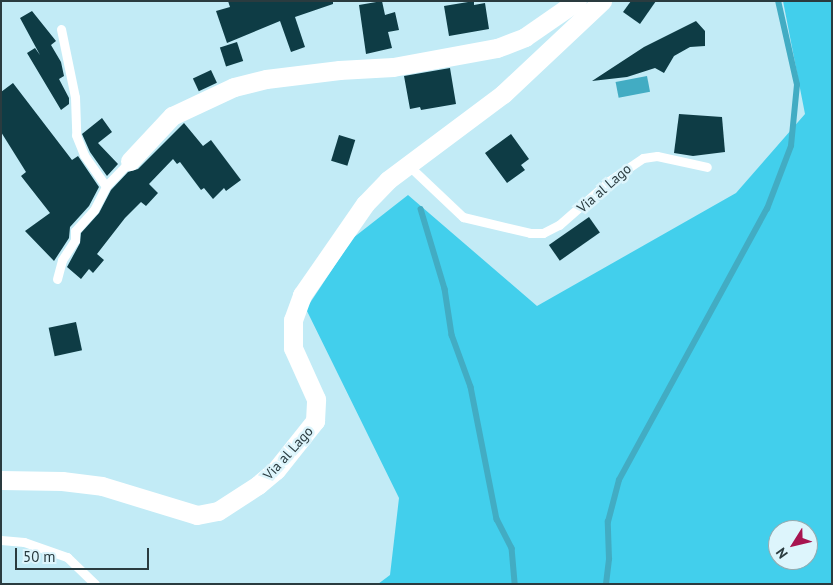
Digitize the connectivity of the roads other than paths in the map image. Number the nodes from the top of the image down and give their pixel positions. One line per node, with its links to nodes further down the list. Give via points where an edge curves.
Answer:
1 (577, 1): 4 (street, via 525,37 496,48 392,67 266,79 234,87 172,116)
2 (602, 1): 5 (street, Via al Lago, via 503,94)
3 (61, 29): 7 (lane, via 75,97 76,135 84,155)
4 (130, 161): 7 (lane)
5 (408, 165): 6 (lane, Via al Lago, via 463,217 530,234 543,233 559,225 609,181 643,158 657,156); 9 (street, Via al Lago, via 365,204 297,305 293,348 316,399 315,421 276,470 258,485 218,511 197,515 102,486 62,481)
6 (707, 167)
7 (106, 186): 8 (lane, via 94,210 75,231 75,240 62,260)
8 (57, 279)
9 (1, 480)
10 (1, 540): 11 (lane, via 49,549 79,565)
11 (95, 584)

